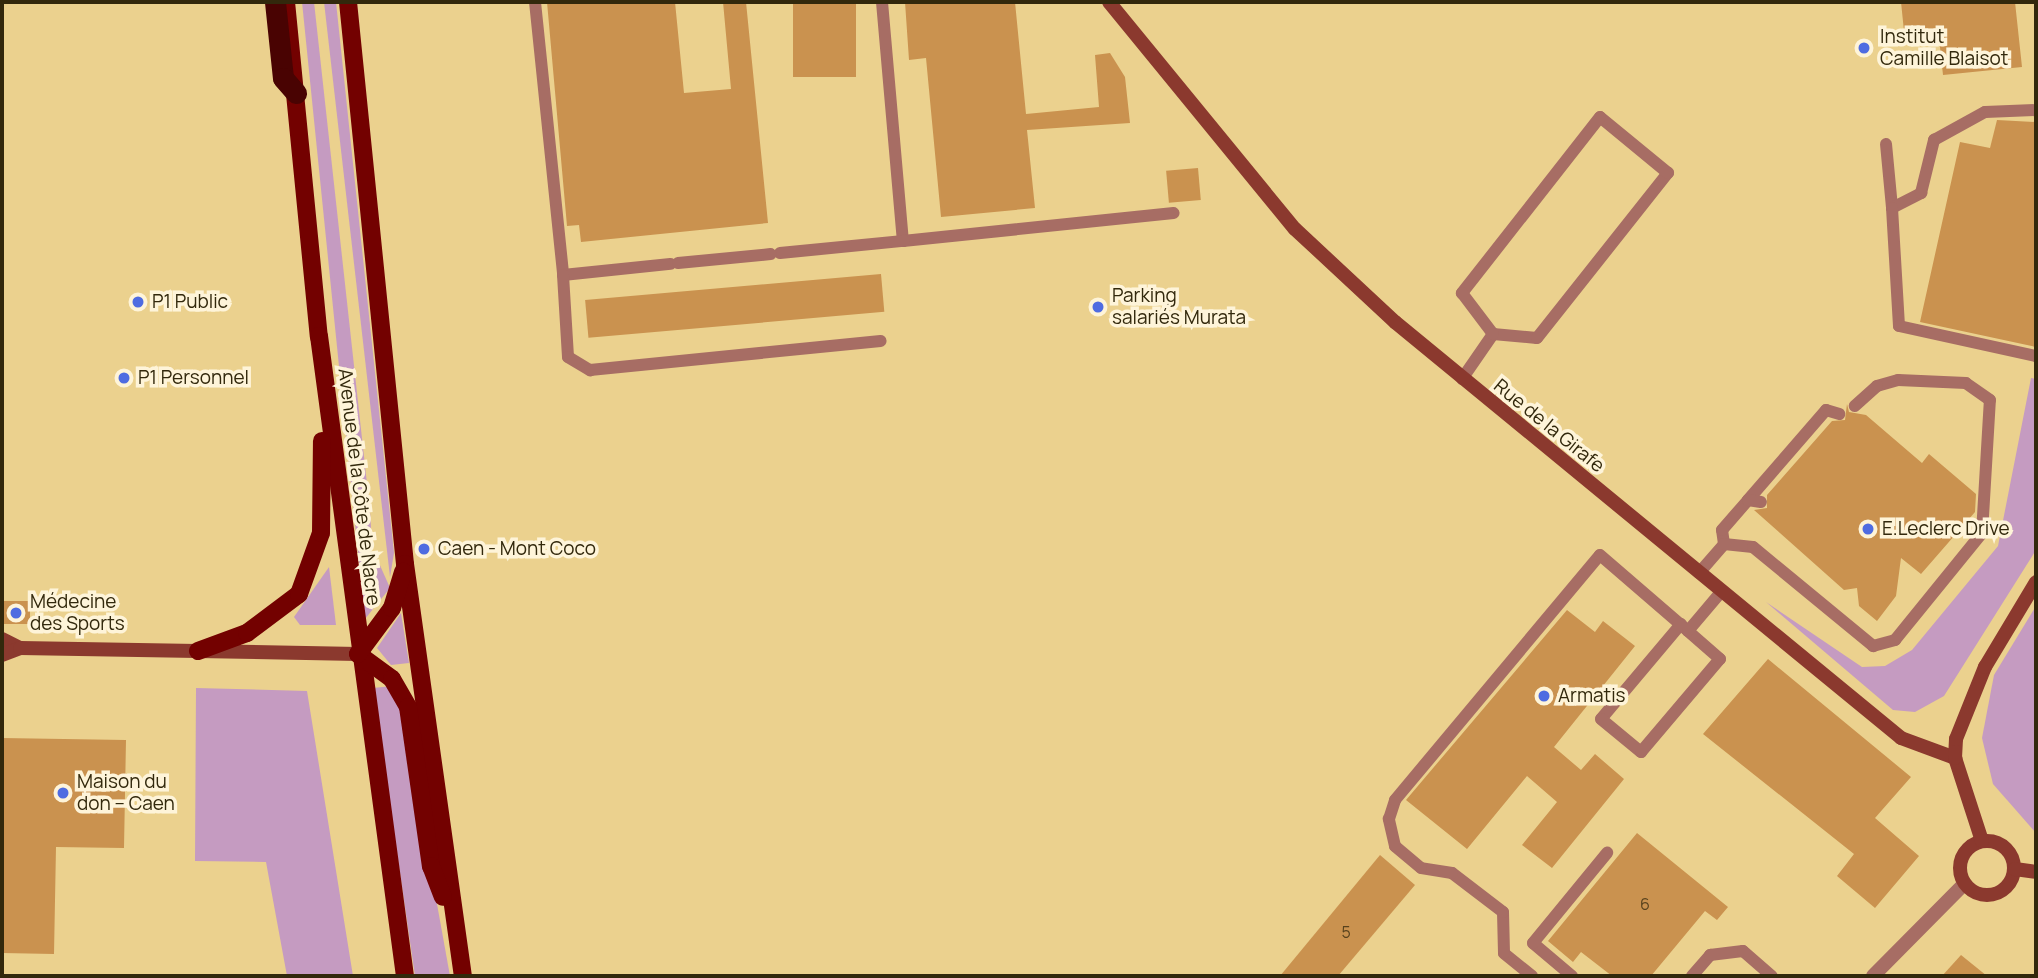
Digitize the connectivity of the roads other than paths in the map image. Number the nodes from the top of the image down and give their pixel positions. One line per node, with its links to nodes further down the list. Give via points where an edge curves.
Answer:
1 (275, 2): 7 (highway, via 283,78)
2 (286, 2): 7 (main road, Avenue de la Côte de Nacre)
3 (348, 2): 22 (main road, Avenue de la Côte de Nacre)
4 (535, 2): 13 (lane)
5 (882, 2): 12 (lane)
6 (1109, 2): 18 (street, Rue de la Girafe, via 1295,229)
7 (296, 93): 15 (main road, Avenue de la Côte de Nacre)
8 (2036, 110): 10 (lane, via 1986,112 1934,140 1922,193)
9 (1886, 144): 10 (lane)
10 (1892, 208): 17 (lane, via 1899,326)
11 (1174, 213): 12 (lane)
12 (903, 241): 13 (lane)
13 (563, 275): 16 (lane, via 568,357 590,370)
14 (1493, 334): 14 (lane, via 1537,338 1668,173 1600,117 1462,293); 18 (lane)
15 (319, 336): 29 (main road, via 323,489 311,572 281,613); 30 (main road, Avenue de la Côte de Nacre)
16 (881, 341)
17 (2036, 356)
18 (1462, 379): 23 (street, Rue de la Girafe)
19 (1855, 406): 21 (lane, via 1877,386 1898,380 1966,383 1990,400 1982,533 1895,640 1873,646 1753,547)
20 (1839, 414): 21 (lane, via 1826,410 1754,501 1722,530)
21 (1724, 544): 23 (lane)
22 (405, 564): 30 (main road, via 392,608); 38 (main road, Avenue de la Côte de Nacre)
23 (1699, 573): 25 (street, Rue de la Girafe)
24 (2036, 582): 32 (street, via 1985,667 1960,723)
25 (1721, 592): 26 (lane); 32 (street, Rue de la Girafe, via 1901,738)
26 (1685, 627): 26 (lane, via 1720,659 1641,752 1601,719); 41 (lane, via 1600,555 1395,800 1389,819 1395,846 1421,868 1452,873 1503,912 1504,953)
27 (2, 639): 28 (street)
28 (20, 648): 29 (street); 31 (street)
29 (198, 651): 30 (street)
30 (358, 654): 38 (main road, via 392,679 408,707 431,866); 39 (main road, Avenue de la Côte de Nacre)
31 (2, 655)
32 (1955, 758): 33 (street)
33 (1982, 841): 35 (street, via 2009,851); 37 (street, via 1962,858)
34 (1607, 853): 42 (lane, via 1533,943)
35 (2015, 869): 36 (street); 37 (street, via 2009,886 1995,895 1978,894)
36 (2036, 872)
37 (1964, 884): 45 (street)
38 (453, 923): 40 (main road, Avenue de la Côte de Nacre)
39 (405, 976)
40 (463, 976)
41 (1532, 976)
42 (1572, 976)
43 (1692, 976): 44 (lane, via 1710,955 1742,951)
44 (1772, 976)
45 (1873, 976)

